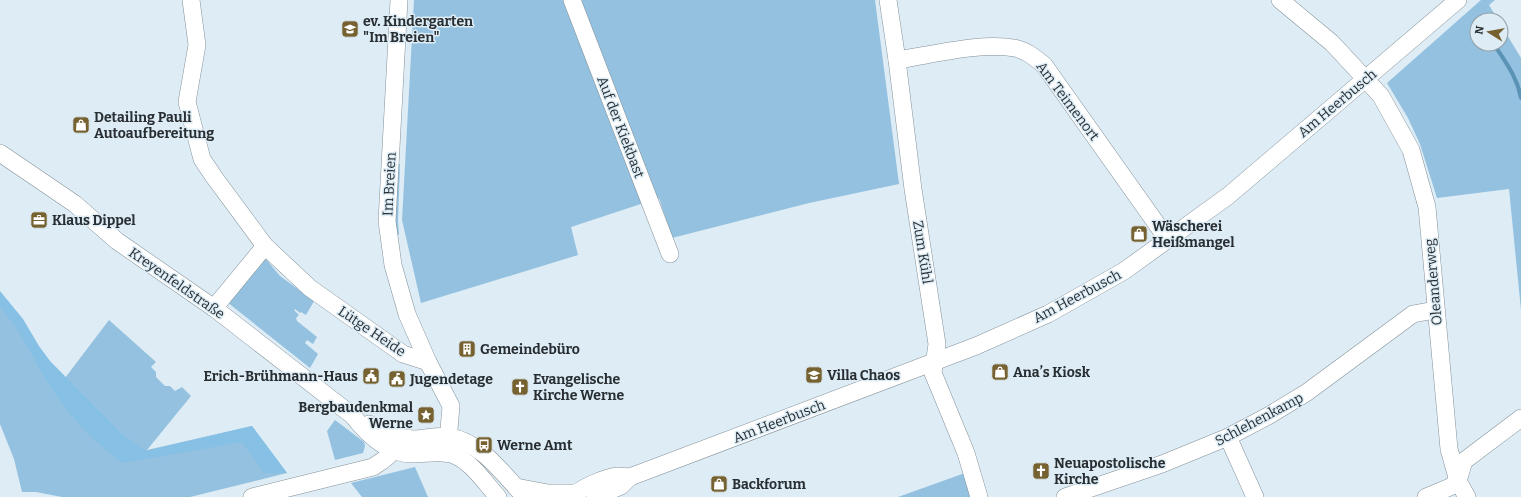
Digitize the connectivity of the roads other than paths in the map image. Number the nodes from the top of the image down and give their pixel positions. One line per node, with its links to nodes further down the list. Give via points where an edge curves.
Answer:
1 (192, 0): 11 (street, Lütge Heide, via 197,45 188,102 202,159)
2 (399, 0): 16 (street, Im Breien, via 387,221 399,287)
3 (572, 0): 12 (street, Auf der Kiekbast)
4 (888, 0): 7 (street, Zum Kühl)
5 (1280, 0): 8 (street, Oleanderweg, via 1332,43)
6 (1458, 0): 8 (street, Am Heerbusch)
7 (897, 60): 10 (street, Am Teimenort, via 986,46 1015,48 1030,54 1044,65); 15 (street, Zum Kühl, via 913,189 937,344)
8 (1365, 79): 10 (street, Am Heerbusch, via 1228,196); 14 (street, Oleanderweg, via 1381,96 1398,126 1411,150 1420,178 1427,207)
9 (0, 153): 13 (street, Kreyenfeldstraße, via 75,204 117,241)
10 (1168, 240): 15 (street, Am Heerbusch, via 1124,271 1048,314)
11 (265, 246): 13 (street); 16 (street, Lütge Heide, via 310,288 381,340 403,354)
12 (670, 254)
13 (214, 308): 19 (street, Kreyenfeldstraße, via 353,416 387,434)
14 (1435, 310): 18 (street, Schlehenkamp, via 1413,314 1306,393); 22 (street, Oleanderweg, via 1449,449)
15 (935, 361): 21 (street, Am Heerbusch); 28 (street, Zum Kühl, via 933,373 966,453)
16 (428, 362): 20 (street, via 450,406)
17 (1521, 418): 22 (street, via 1464,461)
18 (1228, 437): 29 (street, Schlehenkamp, via 1168,462); 30 (street)
19 (395, 443): 20 (street, Kreyenfeldstraße, via 412,439); 25 (street, via 390,456 373,468)
20 (448, 445): 23 (street, Kreyenfeldstraße, via 466,442 479,450); 26 (street, Kreyenfeldstraße)
21 (630, 477): 24 (street, Am Heerbusch, via 616,476); 27 (street, Am Heerbusch, via 620,486)
22 (1458, 481): 31 (street); 32 (street, Oleanderweg)
23 (521, 492): 24 (street, Kreyenfeldstraße)
24 (574, 495)
25 (252, 497)
26 (498, 497)
27 (595, 497)
28 (979, 497)
29 (1065, 497)
30 (1255, 497)
31 (1426, 497)
32 (1467, 497)

